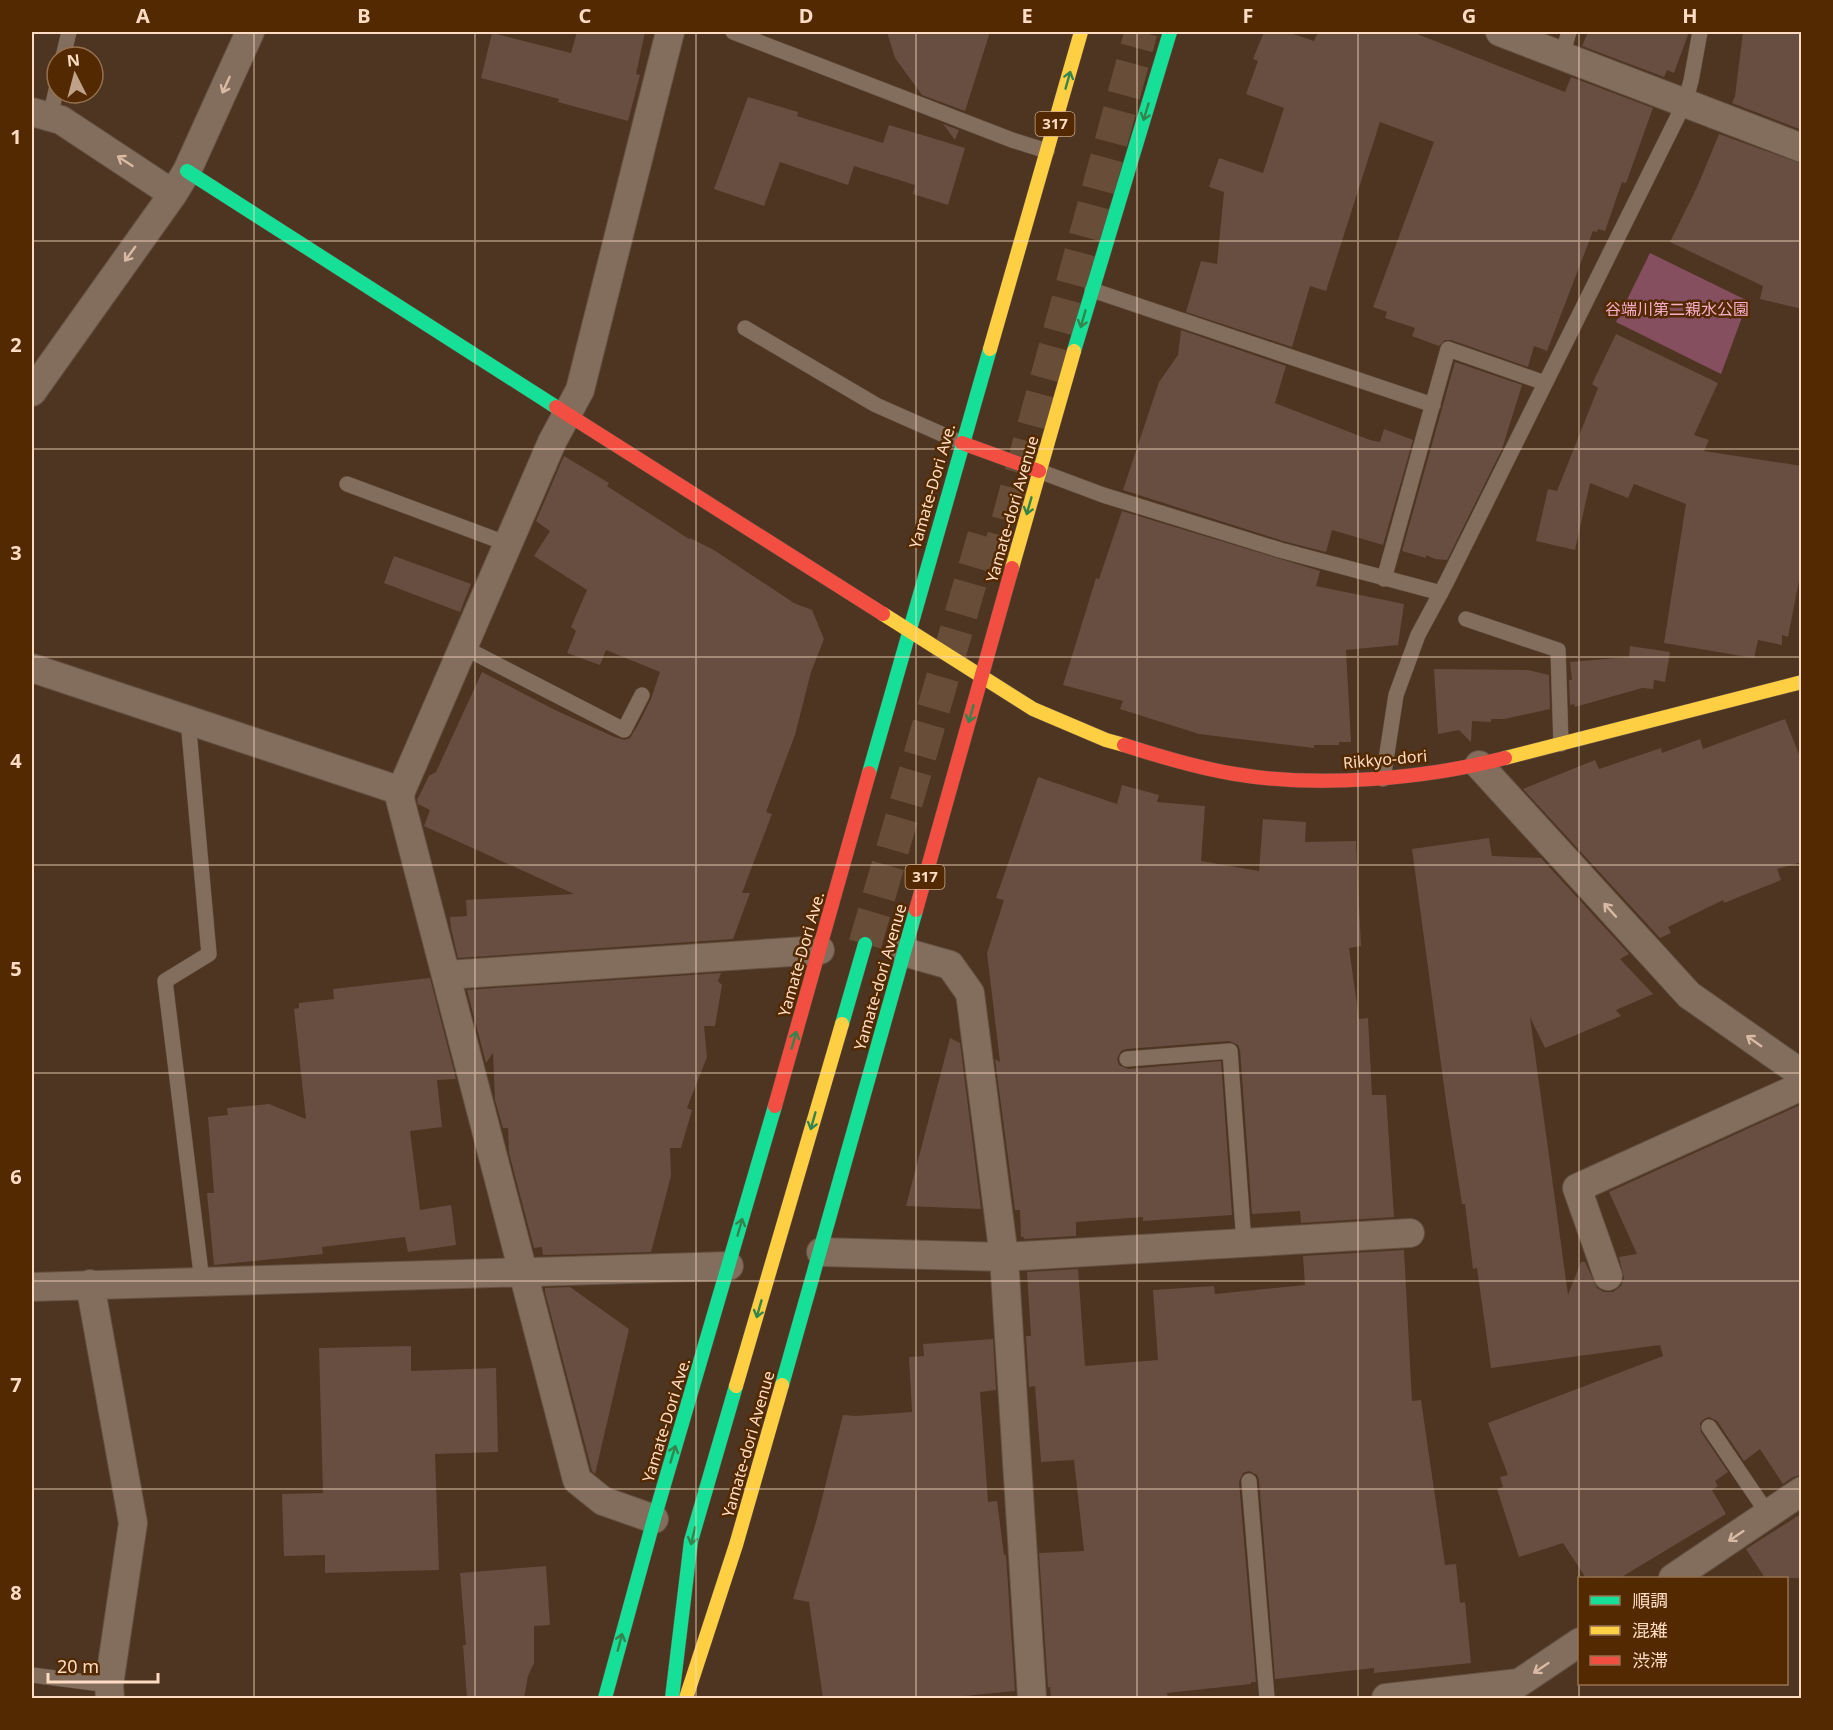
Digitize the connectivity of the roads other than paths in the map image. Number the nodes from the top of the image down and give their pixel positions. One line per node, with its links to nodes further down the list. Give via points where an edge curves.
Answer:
1 (250, 32): 13 (street, one-way to 13)
2 (670, 32): 19 (street, via 580,390)
3 (733, 32): 12 (lane)
4 (1082, 32): 12 (main road, 317, one-way to 4)
5 (1170, 32): 14 (main road, Yamate-dori Avenue / 317, one-way to 14)
6 (1500, 32): 8 (street)
7 (1700, 32): 9 (lane)
8 (1565, 43): 9 (street)
9 (1685, 102): 11 (street); 16 (lane)
10 (41, 114): 13 (street, one-way to 10, via 61,120)
11 (1802, 148)
12 (1047, 151): 20 (main road, Yamate-Dori Ave. / 317)
13 (180, 182): 17 (street, one-way to 17); 19 (main road, Rikkyo-dori)
14 (1092, 290): 18 (lane); 21 (main road, Yamate-dori Avenue / 317, one-way to 21)
15 (745, 328): 20 (lane, via 876,405)
16 (1545, 383): 18 (lane, via 1448,349); 25 (lane)
17 (32, 392)
18 (1433, 405): 24 (lane)
19 (568, 415): 23 (street, via 552,442); 27 (main road, Rikkyo-dori)
20 (962, 443): 21 (main road); 27 (main road, Yamate-Dori Ave. / 317)
21 (1039, 471): 24 (lane, via 1158,513); 30 (main road, Yamate-dori Avenue / 317, one-way to 30)
22 (347, 484): 23 (lane)
23 (508, 544): 28 (street)
24 (1384, 579): 25 (lane)
25 (1441, 593): 36 (lane, via 1418,635 1396,695)
26 (1466, 619): 34 (lane, via 1558,650)
27 (909, 629): 30 (main road, Rikkyo-dori); 39 (main road, Yamate-Dori Ave. / 317)
28 (463, 647): 32 (lane, via 624,730); 37 (street)
29 (32, 668): 33 (street)
30 (982, 676): 36 (main road, Rikkyo-dori, via 1032,709 1106,740 1192,766 1238,775 1300,780); 40 (main road, Yamate-dori Avenue / 317, one-way to 40)
31 (1802, 682): 34 (main road, Rikkyo-dori)
32 (642, 695)
33 (188, 720): 37 (street); 52 (lane, via 209,954 165,981)
34 (1561, 744): 35 (main road, Rikkyo-dori)
35 (1479, 765): 36 (main road, Rikkyo-dori); 43 (street, one-way to 35, via 1689,995)
36 (1383, 779)
37 (401, 791): 41 (street)
38 (865, 944): 65 (main road, one-way to 65, via 691,1541)
39 (820, 950): 41 (street); 49 (main road, Yamate-Dori Ave. / 317, one-way to 39)
40 (904, 952): 47 (main road, Yamate-dori Avenue / 317); 48 (street, via 950,965 970,993)
41 (446, 975): 50 (street)
42 (1127, 1059): 46 (lane, via 1230,1052)
43 (1802, 1074)
44 (1802, 1086): 51 (street, via 1577,1188)
45 (1410, 1233): 46 (street)
46 (1244, 1243): 48 (street)
47 (821, 1251): 48 (street); 66 (main road, Yamate-dori Avenue / 317, via 736,1545)
48 (1004, 1257): 67 (street)
49 (729, 1266): 50 (street); 59 (main road, Yamate-Dori Ave. / 317, one-way to 49)
50 (522, 1272): 52 (street); 59 (street, via 577,1480 603,1501)
51 (1608, 1276)
52 (202, 1281): 53 (street)
53 (90, 1284): 54 (street); 63 (street, via 134,1522)
54 (32, 1287)
55 (1709, 1427): 58 (lane)
56 (1249, 1481): 68 (lane)
57 (1802, 1491): 58 (street)
58 (1768, 1514): 60 (street, one-way to 60)
59 (654, 1519): 64 (main road, Yamate-Dori Ave. / 317, one-way to 59)
60 (1674, 1577)
61 (1578, 1643): 69 (street, one-way to 69, via 1519,1683)
62 (32, 1675): 63 (lane)
63 (109, 1692)
64 (605, 1698)
65 (672, 1698)
66 (686, 1698)
67 (1032, 1698)
68 (1267, 1698)
69 (1386, 1698)

